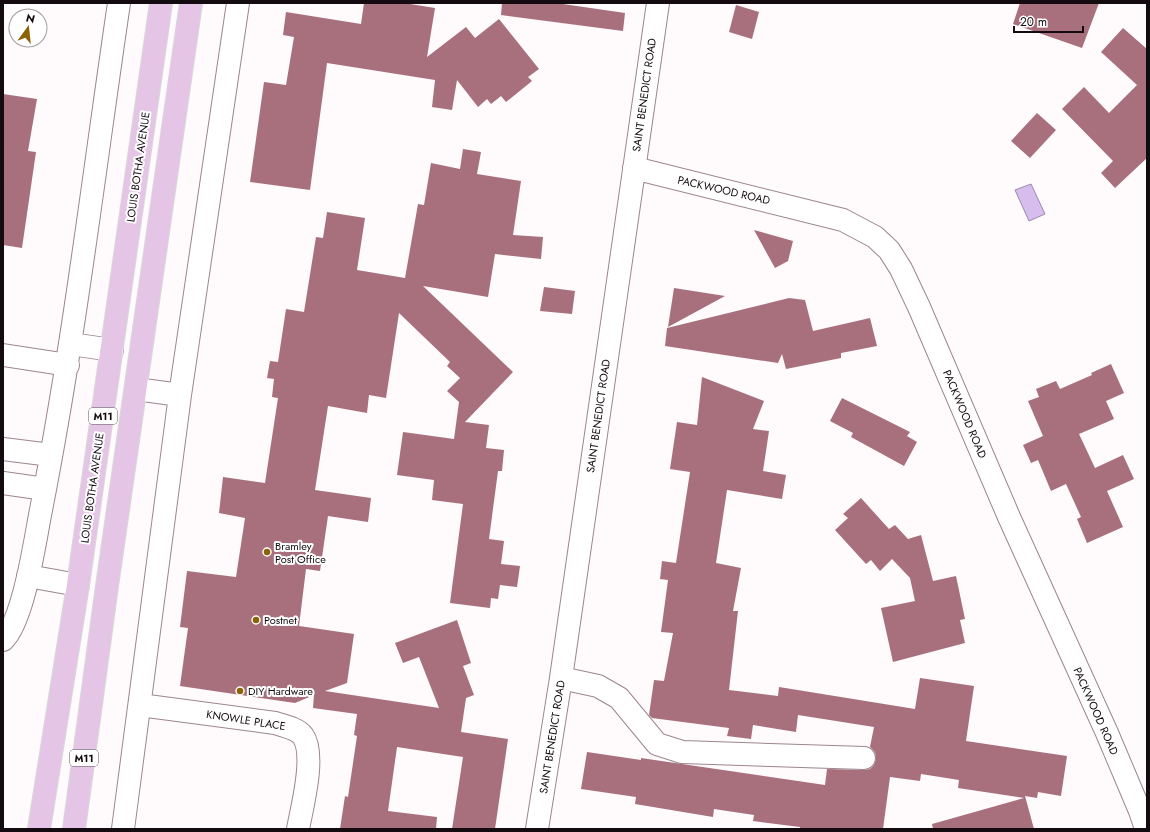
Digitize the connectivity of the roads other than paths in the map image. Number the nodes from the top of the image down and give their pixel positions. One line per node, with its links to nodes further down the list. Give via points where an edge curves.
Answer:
1 (119, 3): 8 (street)
2 (161, 3): 7 (main road, LOUIS BOTHA AVENUE / M11)
3 (191, 3): 10 (main road, M11)
4 (238, 3): 11 (street)
5 (658, 3): 6 (street, SAINT BENEDICT ROAD)
6 (634, 168): 19 (street, SAINT BENEDICT ROAD); 27 (street, PACKWOOD ROAD, via 842,220 875,237 889,250 920,307 1009,517 1107,733)
7 (112, 350): 8 (street); 17 (main road, LOUIS BOTHA AVENUE / M11)
8 (69, 354): 9 (street); 13 (street)
9 (3, 355)
10 (136, 389): 11 (street); 23 (main road, M11)
11 (180, 395): 20 (street)
12 (3, 449): 13 (street)
13 (51, 455): 15 (street)
14 (3, 483): 15 (street)
15 (45, 489): 16 (street)
16 (28, 576): 17 (street); 18 (street, via 12,627)
17 (78, 585): 22 (main road, LOUIS BOTHA AVENUE / M11)
18 (3, 640)
19 (561, 678): 21 (street, via 598,686 619,698 657,744 682,752); 26 (street, SAINT BENEDICT ROAD)
20 (140, 705): 24 (street); 25 (street, KNOWLE PLACE, via 275,723 292,728 303,736 307,746 308,768)
21 (864, 758)
22 (39, 829)
23 (74, 829)
24 (123, 829)
25 (298, 829)
26 (537, 829)
27 (1146, 829)

